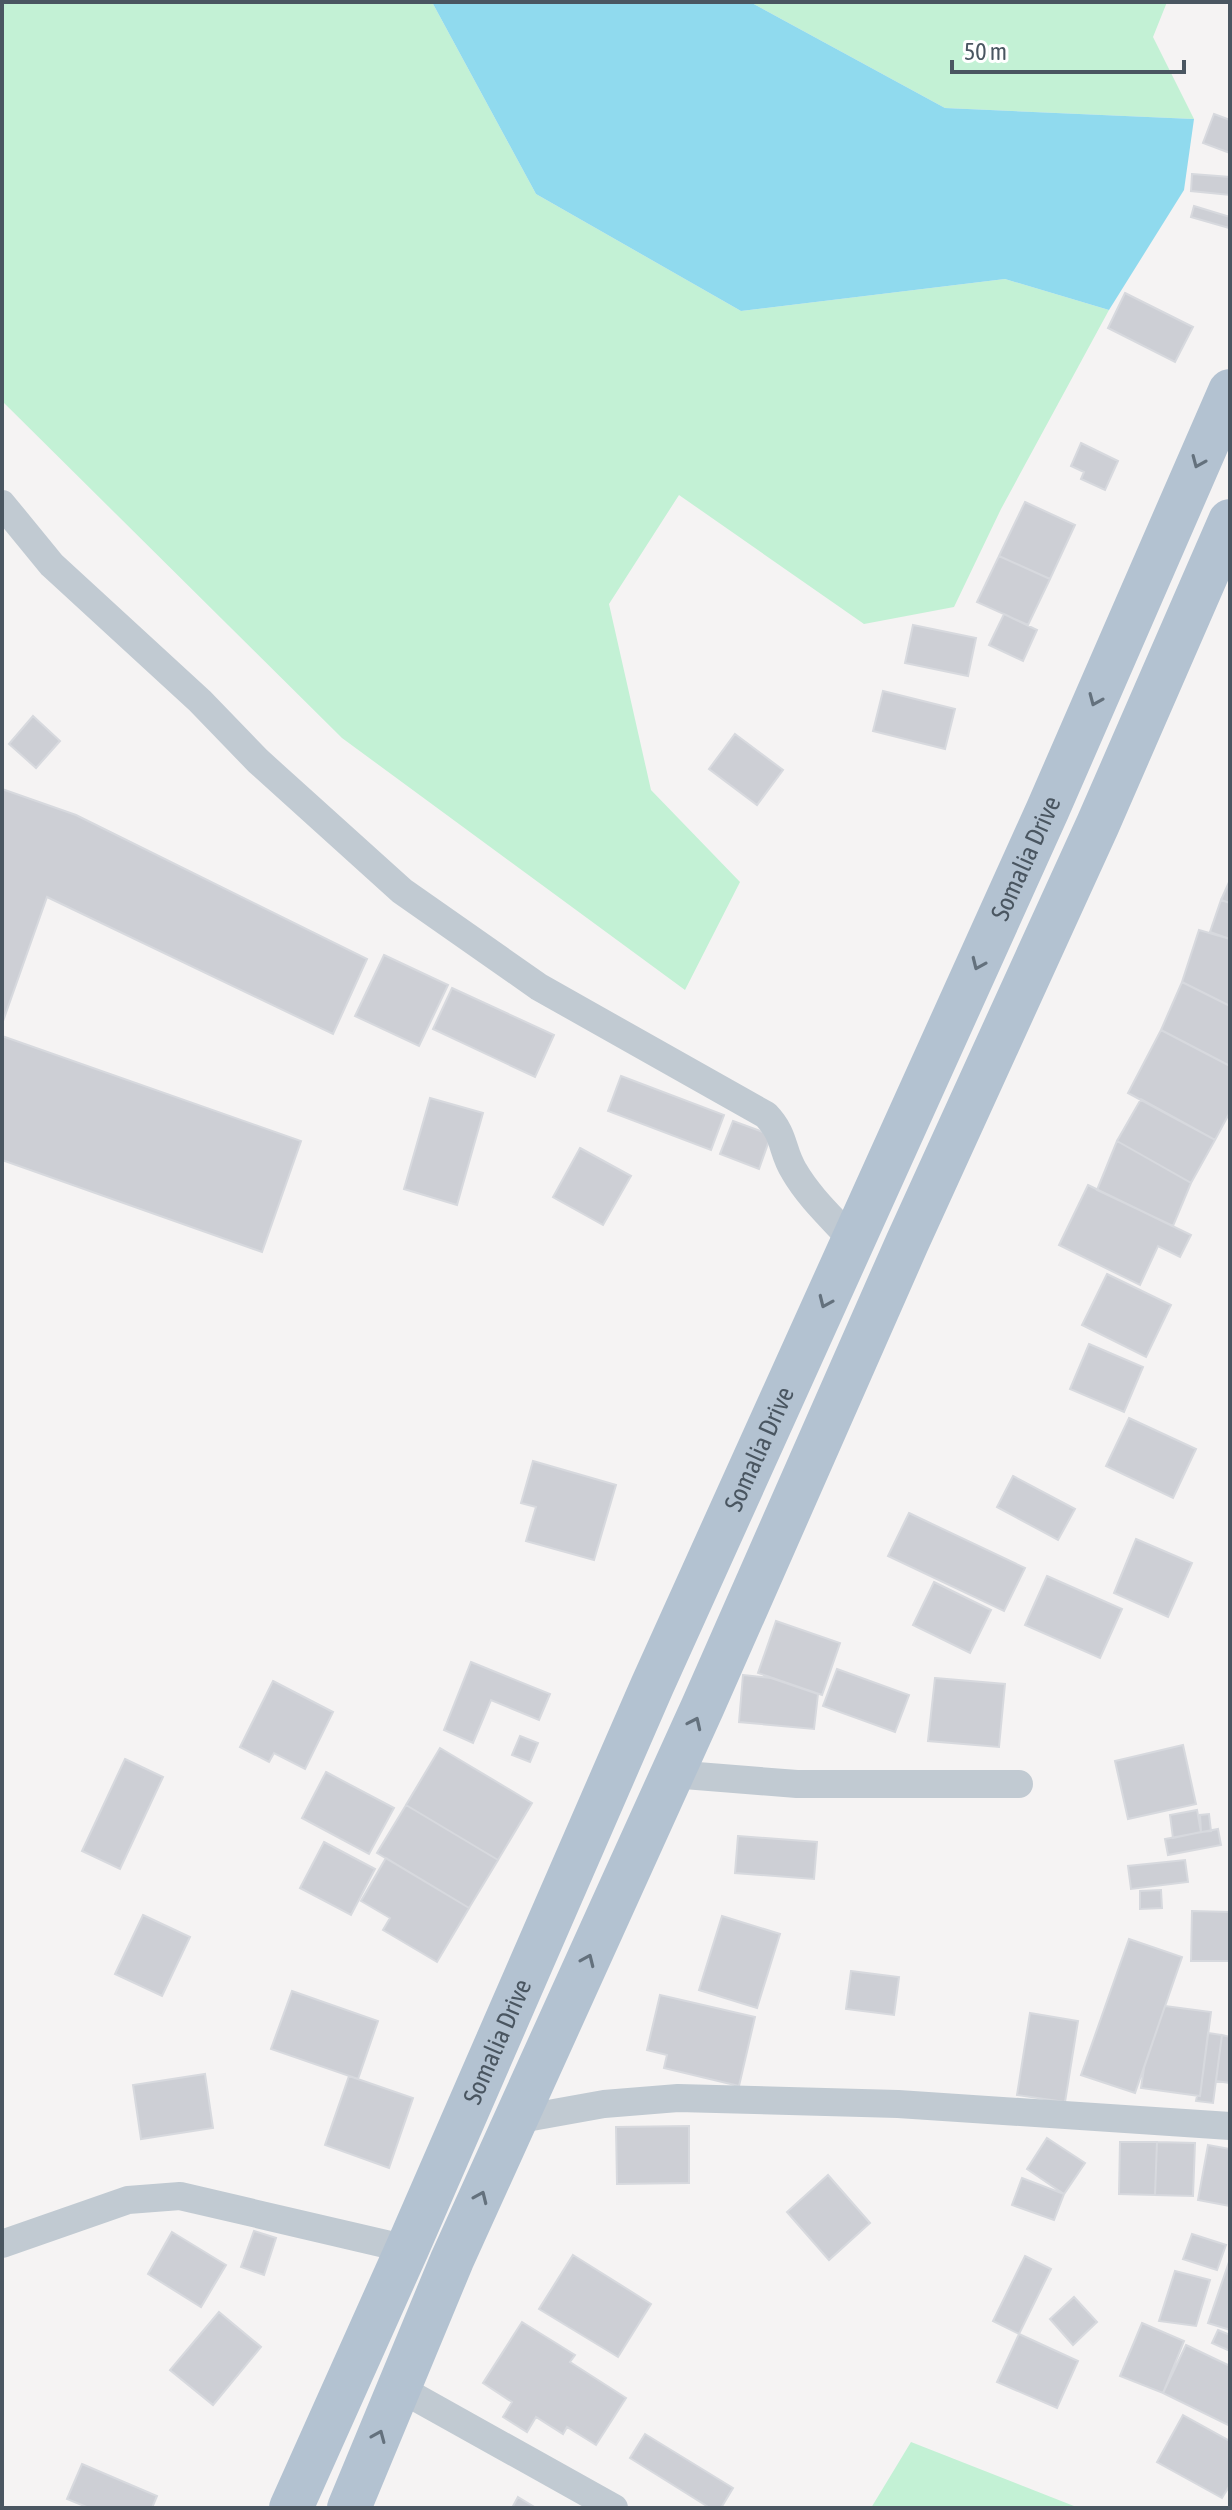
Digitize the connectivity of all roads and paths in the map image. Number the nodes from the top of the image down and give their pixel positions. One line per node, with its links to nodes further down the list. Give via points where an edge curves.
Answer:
1 (1230, 391): 4 (main road, Somalia Drive, one-way to 4)
2 (2, 504): 4 (street, via 52,565 402,891 539,987 766,1115 778,1127 791,1167 805,1188)
3 (1230, 521): 5 (main road, Somalia Drive, one-way to 3)
4 (852, 1240): 10 (main road, Somalia Drive, one-way to 10)
5 (672, 1774): 6 (street, via 797,1784); 7 (main road, Somalia Drive, one-way to 5)
6 (1019, 1784)
7 (515, 2120): 8 (street, via 678,2098 898,2104); 11 (main road, Somalia Drive, one-way to 7)
8 (1230, 2126)
9 (2, 2244): 10 (street, via 128,2200 180,2196)
10 (407, 2249): 12 (main road, Somalia Drive)
11 (399, 2388): 13 (main road, Somalia Drive, one-way to 11); 14 (street)
12 (291, 2508)
13 (349, 2508)
14 (614, 2508)

